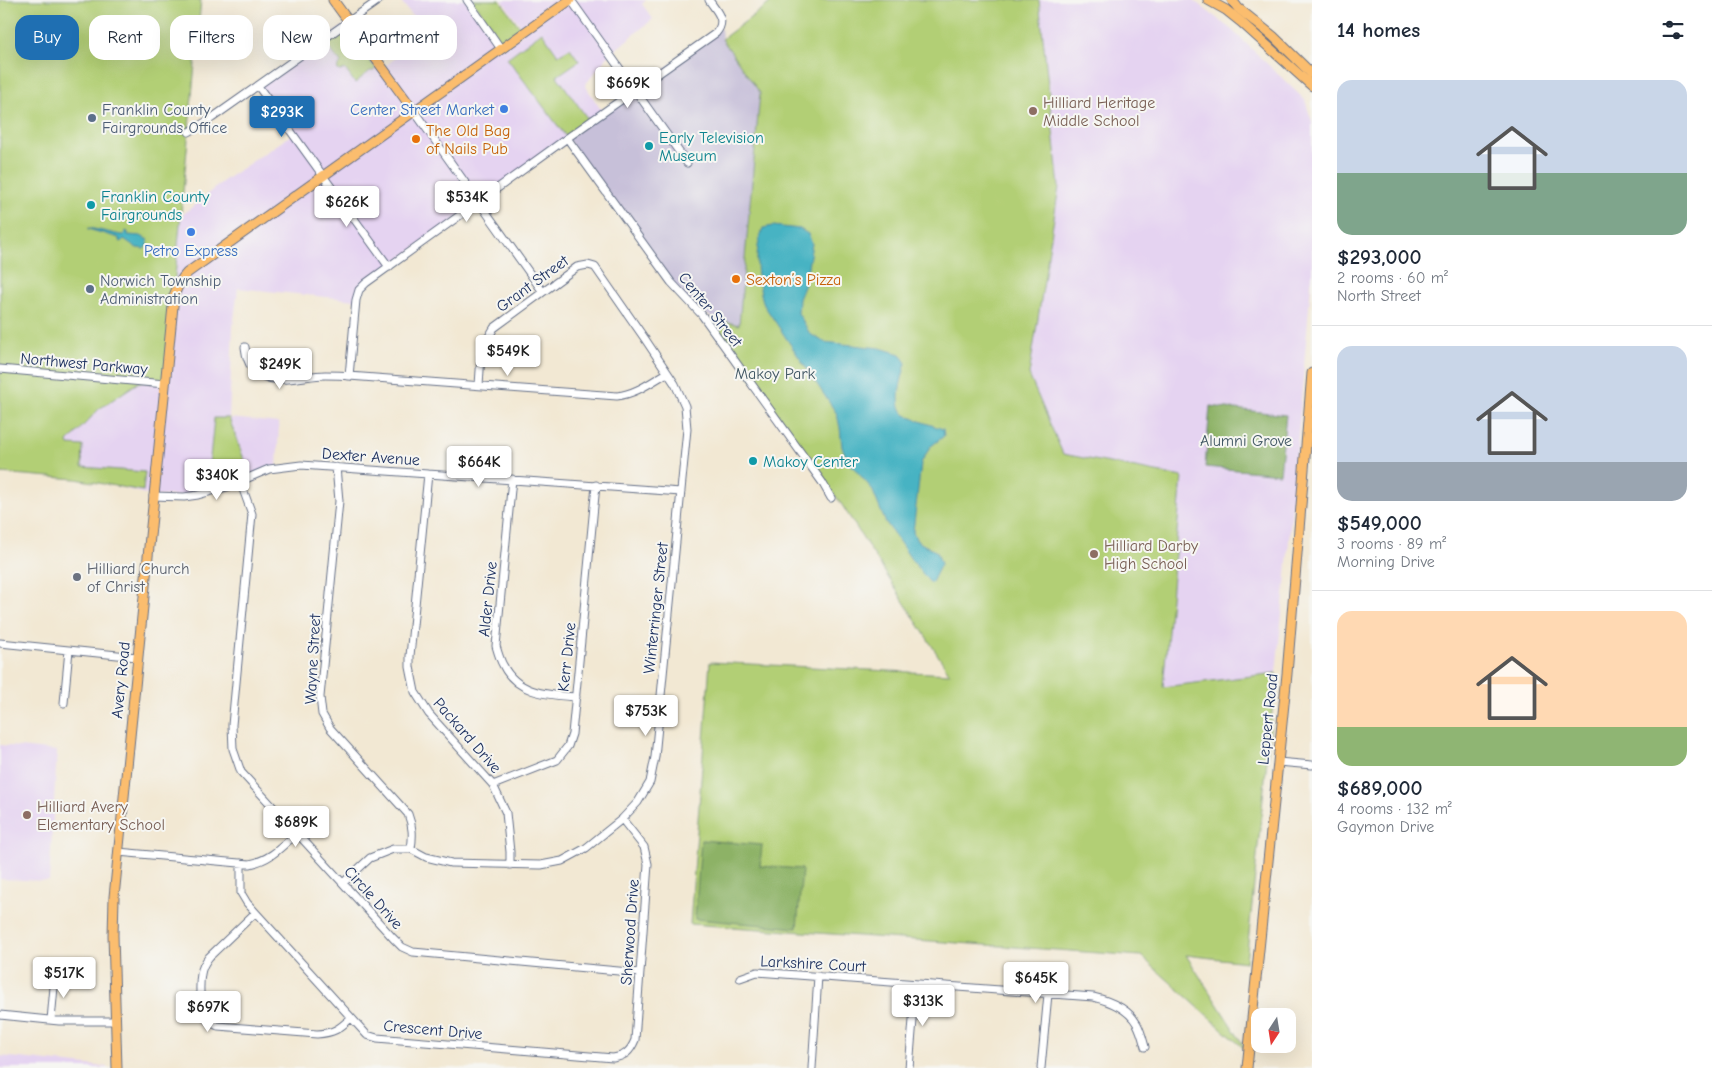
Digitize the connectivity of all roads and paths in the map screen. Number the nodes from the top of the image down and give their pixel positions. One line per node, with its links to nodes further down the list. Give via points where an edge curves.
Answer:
1 (333, 0): 8 (main road)
2 (379, 0): 9 (street)
3 (467, 0): 11 (street)
4 (570, 0): 11 (main road); 16 (street)
5 (709, 0): 16 (street, via 721,18 721,28)
6 (1208, 0): 15 (main road, via 1242,22)
7 (1232, 0): 13 (main road)
8 (344, 15)
9 (359, 15)
10 (340, 28): 14 (street)
11 (501, 49): 17 (main road)
12 (377, 60): 17 (main road)
13 (1312, 74)
14 (258, 86): 18 (street); 21 (street)
15 (1312, 86)
16 (636, 89): 19 (street); 20 (street)
17 (414, 111): 21 (main road); 22 (street)
18 (189, 132)
19 (567, 138): 22 (street); 41 (street, Center Street, via 671,282 702,315)
20 (687, 162)
21 (324, 176): 24 (street); 31 (main road, Avery Road, via 187,273 179,282 174,296)
22 (479, 201): 24 (street); 25 (street)
23 (588, 265): 25 (street, Grant Street, via 577,267); 28 (street, Winterringer Street, via 600,273)
24 (389, 267): 30 (street, via 359,290)
25 (543, 292): 32 (street, Grant Street, via 494,328 482,351)
26 (245, 347): 30 (street, via 254,370 269,378)
27 (0, 369): 31 (street, Northwest Parkway)
28 (667, 373): 32 (street, via 627,395); 39 (street, Winterringer Street, via 685,406 687,429)
29 (1312, 373): 35 (main road, Leppert Road)
30 (349, 376): 32 (street)
31 (165, 384): 40 (main road, Avery Road)
32 (479, 385)
33 (336, 467): 34 (street, Dexter Avenue); 37 (street, Dexter Avenue, via 301,465 269,469); 52 (street, Wayne Street, via 339,502 320,697 322,714 330,728 408,814 413,835)
34 (428, 474): 36 (street, Dexter Avenue); 49 (street, Packard Drive, via 410,656 413,684 429,714)
35 (1307, 476): 47 (main road, Leppert Road)
36 (512, 479): 38 (street, Dexter Avenue); 45 (street, Alder Drive, via 496,646 503,666 517,684 538,693)
37 (240, 481): 40 (street, Dexter Avenue, via 198,495); 51 (street, Circle Drive, via 252,514 252,525 232,725 233,749 242,772)
38 (596, 486): 39 (street, Dexter Avenue); 45 (street, Kerr Drive)
39 (680, 492): 50 (street, Winterringer Street, via 655,757 650,782)
40 (153, 496): 44 (main road, Avery Road)
41 (831, 498)
42 (0, 643): 43 (street)
43 (70, 650): 44 (street); 46 (street)
44 (137, 657): 53 (main road, Avery Road)
45 (576, 697): 49 (street, Kerr Drive, via 572,734 568,746 557,760)
46 (64, 703)
47 (1278, 762): 48 (street); 74 (main road, Leppert Road)
48 (1312, 766)
49 (493, 784): 55 (street, Packard Drive, via 506,813)
50 (622, 819): 55 (street, Winterringer Street, via 586,848 562,861); 58 (street, Sherwood Drive, via 644,847 648,864)
51 (297, 833): 54 (street, via 262,862); 56 (street, Circle Drive)
52 (410, 849): 55 (street, Winterringer Street, via 451,863); 56 (street, Winterringer Street, via 387,851 370,858)
53 (118, 852): 54 (street); 67 (main road, Avery Road, via 113,919)
54 (241, 863): 57 (street, Crescent Drive, via 241,893)
55 (510, 866)
56 (343, 883): 58 (street, Circle Drive, via 402,947 413,952)
57 (255, 913): 65 (street, Crescent Drive); 65 (street, via 204,965 201,1007 210,1022 218,1026 317,1034 341,1028)
58 (640, 973): 69 (street, Sherwood Drive, via 635,1040)
59 (55, 976): 66 (street)
60 (818, 976): 61 (street, Larkshire Court, via 757,972); 62 (street, Larkshire Court); 71 (street)
61 (740, 978)
62 (916, 984): 63 (street, Larkshire Court); 72 (street)
63 (1048, 994): 68 (street, Larkshire Court, via 1093,998 1124,1009 1138,1024); 73 (street)
64 (0, 1015): 66 (street)
65 (351, 1018): 69 (street, Crescent Drive, via 367,1034 377,1038 613,1058)
66 (51, 1020): 67 (street)
67 (115, 1021): 70 (main road, Avery Road)
68 (1145, 1047)
69 (627, 1054)
70 (117, 1068)
71 (812, 1068)
72 (909, 1068)
73 (1041, 1068)
74 (1247, 1068)

